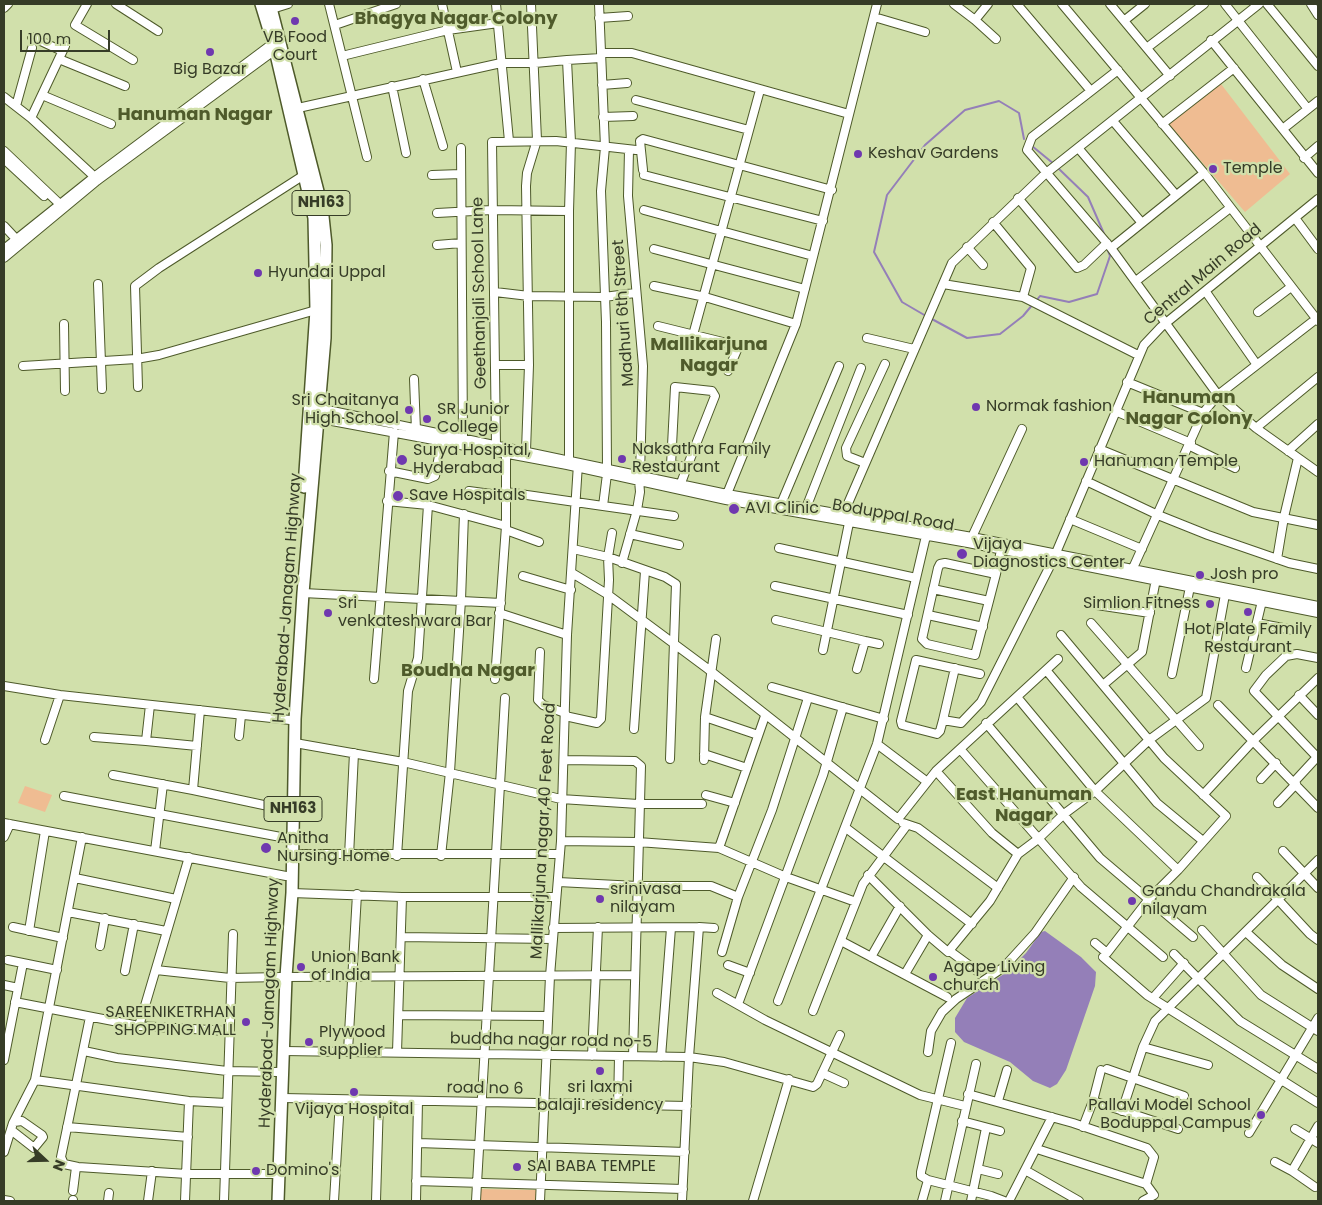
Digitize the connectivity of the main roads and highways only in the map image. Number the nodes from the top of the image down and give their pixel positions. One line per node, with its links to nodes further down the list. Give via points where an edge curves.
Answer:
1 (261, 4): 3 (highway, Hyderabad-Janagam Highway / NH163, via 314,218)
2 (271, 6): 3 (highway, Hyderabad-Janagam Highway / NH163, via 322,207 326,245)
3 (321, 295): 4 (highway, Hyderabad-Janagam Highway / NH163, via 316,310 307,421); 4 (highway, Hyderabad-Janagam Highway / NH163, via 325,338)
4 (296, 660): 5 (highway, Hyderabad-Janagam Highway / NH163)
5 (293, 719): 6 (highway, Hyderabad-Janagam Highway / NH163, via 286,838); 6 (highway, Hyderabad-Janagam Highway / NH163, via 292,893)
6 (284, 977): 7 (highway, Hyderabad-Janagam Highway / NH163); 8 (highway, Hyderabad-Janagam Highway / NH163)
7 (271, 1201)
8 (278, 1201)

